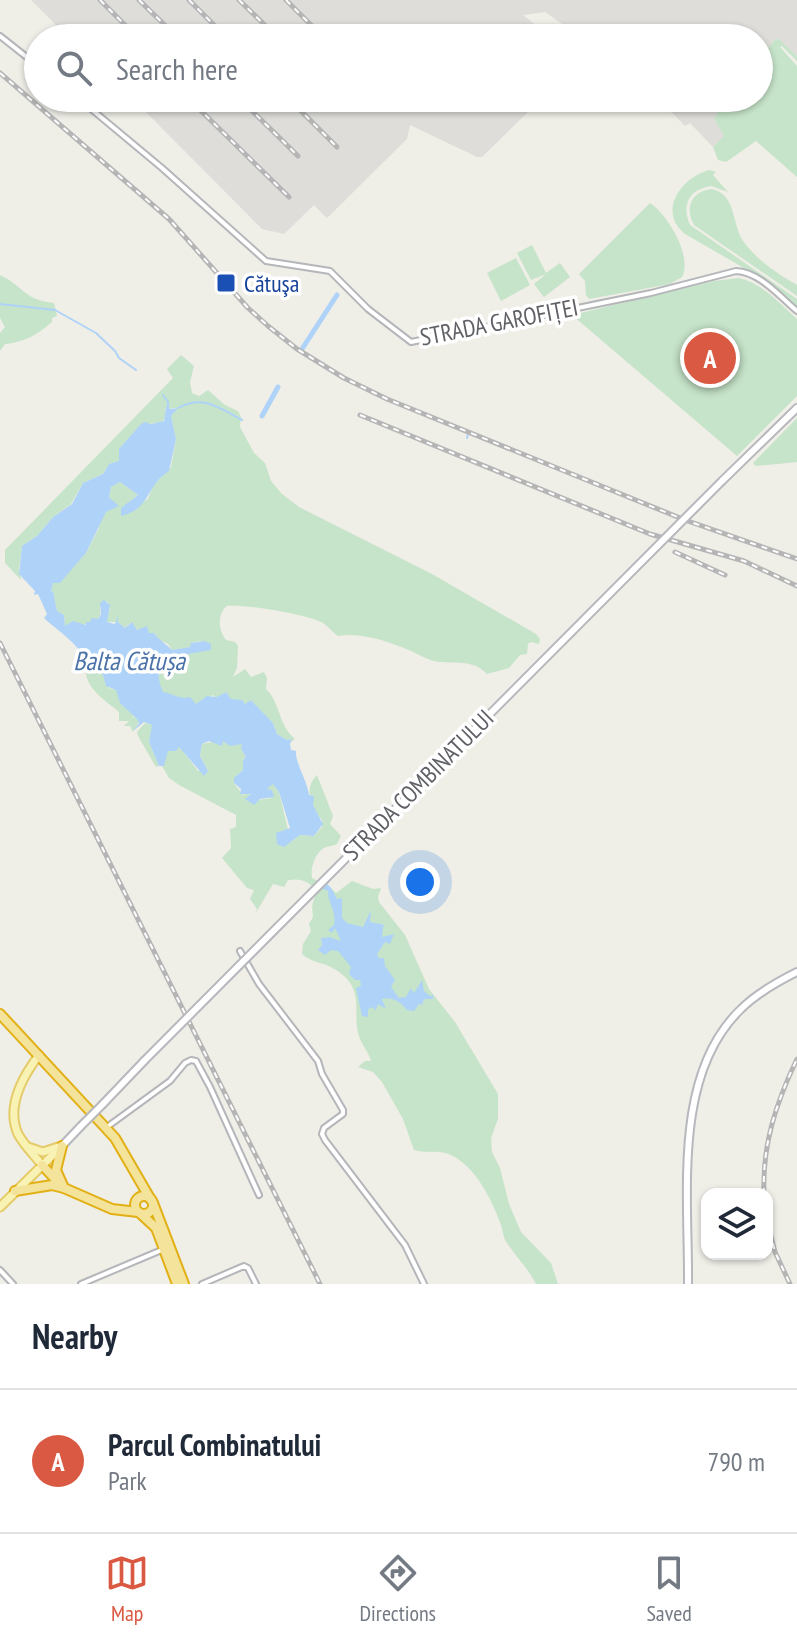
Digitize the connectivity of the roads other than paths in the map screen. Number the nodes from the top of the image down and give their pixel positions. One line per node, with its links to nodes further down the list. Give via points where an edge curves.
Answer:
1 (0, 36): 2 (street)
2 (24, 55)
3 (95, 112): 4 (street, STRADA GAROFIȚEI, via 266,261 330,271 411,342 736,271 761,281)
4 (797, 311)
5 (797, 408): 12 (street, STRADA COMBINATULUI, bridge)
6 (240, 951): 31 (street, via 318,1061 343,1110 324,1128 325,1140 405,1245)
7 (797, 972): 32 (street, via 741,1008 717,1037 700,1074 689,1141)
8 (0, 1014): 9 (highway)
9 (39, 1055): 10 (highway); 11 (main road, via 24,1077 15,1113 16,1129)
10 (106, 1127): 14 (highway); 17 (street, via 170,1081 185,1063 196,1061)
11 (26, 1146): 12 (main road, via 43,1152); 13 (main road)
12 (62, 1146): 13 (main road, STRADA COMBINATULUI); 15 (highway, via 56,1170)
13 (42, 1165): 15 (highway); 16 (main road, STRADA COMBINATULUI)
14 (139, 1177): 18 (highway); 19 (highway)
15 (64, 1188): 16 (highway, via 45,1185); 21 (highway)
16 (15, 1191): 20 (main road, STRADA COMBINATULUI)
17 (259, 1195)
18 (137, 1200): 19 (highway, via 146,1197); 21 (highway); 22 (highway)
19 (152, 1202): 22 (highway, via 150,1212); 28 (highway)
20 (0, 1207)
21 (108, 1207): 22 (highway)
22 (140, 1213): 23 (highway, via 156,1228)
23 (164, 1249): 26 (street); 27 (highway)
24 (0, 1270): 25 (street)
25 (13, 1284)
26 (81, 1284)
27 (177, 1284)
28 (184, 1284)
29 (202, 1284): 30 (street, via 242,1267)
30 (256, 1284)
31 (424, 1284)
32 (689, 1284)

